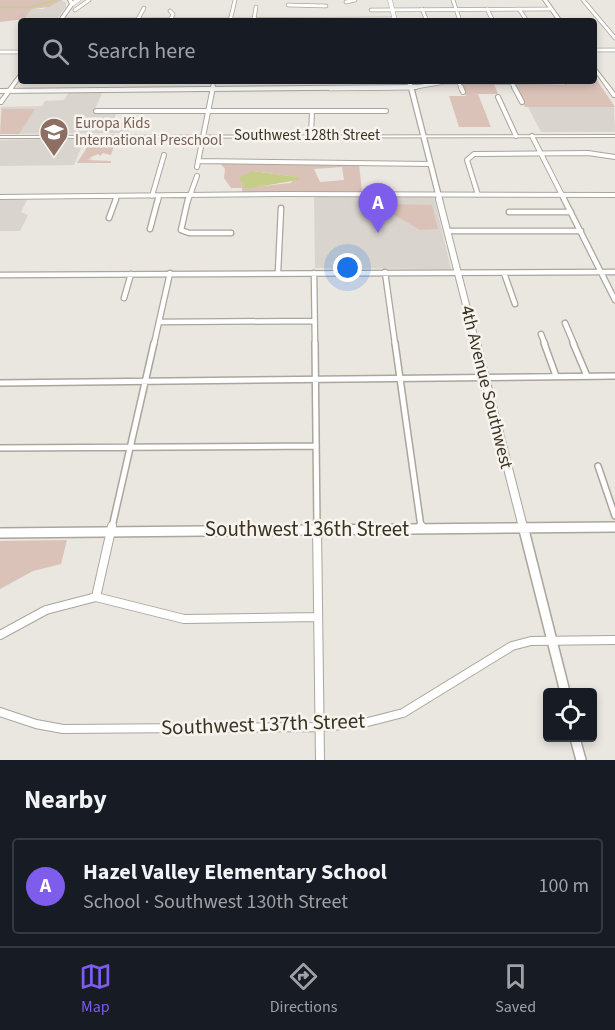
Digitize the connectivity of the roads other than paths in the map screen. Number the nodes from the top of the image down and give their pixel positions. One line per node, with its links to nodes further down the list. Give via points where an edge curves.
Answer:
1 (78, 0): 10 (street)
2 (89, 0): 24 (street)
3 (235, 0): 30 (street)
4 (355, 0): 11 (street)
5 (390, 0): 17 (street)
6 (453, 0): 19 (street)
7 (490, 0): 21 (street)
8 (545, 0): 23 (main road)
9 (583, 0): 39 (street)
10 (71, 2): 27 (main road)
11 (346, 2)
12 (288, 5): 13 (street)
13 (310, 5): 14 (street); 32 (street)
14 (326, 6)
15 (256, 7): 31 (street)
16 (144, 8): 28 (street)
17 (392, 9): 18 (street); 26 (street); 33 (street)
18 (422, 9): 19 (street); 34 (street)
19 (456, 9): 20 (street); 35 (street)
20 (487, 9): 21 (street); 36 (street)
21 (495, 9): 22 (street)
22 (519, 9): 23 (street); 37 (street)
23 (550, 9): 38 (main road)
24 (75, 10)
25 (170, 10): 29 (street)
26 (371, 10)
27 (63, 18)
28 (139, 18)
29 (171, 18)
30 (231, 18)
31 (255, 18)
32 (309, 18)
33 (394, 18)
34 (426, 18)
35 (459, 18)
36 (492, 18)
37 (525, 18)
38 (558, 18)
39 (615, 38)
40 (597, 50): 41 (street)
41 (615, 50)
42 (0, 52): 43 (street)
43 (18, 52)
44 (597, 71): 60 (main road)
45 (18, 78): 57 (main road)
46 (214, 84): 54 (street)
47 (254, 84): 55 (street)
48 (277, 84): 56 (street)
49 (410, 84): 53 (street, 4th Avenue Southwest)
50 (434, 84): 53 (street)
51 (460, 84): 59 (street)
52 (513, 84): 62 (street)
53 (411, 88): 56 (street); 70 (street, 4th Avenue Southwest)
54 (213, 89): 55 (street); 57 (street); 65 (street)
55 (253, 89): 56 (street)
56 (276, 89)
57 (9, 90): 58 (street); 63 (main road)
58 (0, 91)
59 (463, 92)
60 (615, 96)
61 (498, 97): 71 (street)
62 (522, 102)
63 (0, 103)
64 (96, 111): 65 (street)
65 (207, 111): 66 (street); 68 (street)
66 (312, 111): 67 (street); 69 (street)
67 (386, 111)
68 (202, 135): 69 (main road, Southwest 128th Street); 74 (main road, Southwest 128th Street); 78 (street)
69 (311, 135): 70 (main road, Southwest 128th Street)
70 (422, 135): 71 (main road, Southwest 128th Street); 79 (street, 4th Avenue Southwest)
71 (516, 136): 72 (main road, Southwest 128th Street)
72 (532, 136): 73 (main road, Southwest 128th Street); 75 (street)
73 (615, 136)
74 (0, 137)
75 (540, 153): 77 (street); 84 (street, via 469,156 467,162); 85 (street)
76 (164, 155): 88 (street)
77 (615, 157)
78 (198, 161): 79 (street); 80 (street)
79 (430, 164): 83 (street, 4th Avenue Southwest)
80 (197, 167)
81 (197, 176): 82 (street)
82 (189, 195): 83 (street); 89 (street); 98 (street, via 181,230)
83 (438, 195): 84 (street); 96 (street, 4th Avenue Southwest)
84 (478, 195): 85 (street)
85 (562, 195): 86 (street); 93 (street)
86 (615, 195)
87 (117, 196): 88 (street); 90 (street); 94 (street)
88 (152, 196): 89 (street)
89 (159, 196): 95 (street)
90 (0, 197)
91 (281, 208): 99 (street)
92 (509, 212): 93 (street)
93 (571, 212): 97 (street)
94 (110, 218)
95 (150, 230)
96 (447, 231): 97 (street); 101 (street, 4th Avenue Southwest)
97 (581, 231): 102 (street)
98 (231, 233)
99 (278, 272): 104 (street); 105 (street)
100 (385, 272): 101 (street); 105 (street); 119 (street)
101 (457, 272): 106 (street); 120 (street, 4th Avenue Southwest)
102 (601, 272): 103 (street); 106 (street); 110 (street)
103 (615, 272)
104 (170, 273): 107 (street); 113 (street)
105 (314, 273): 112 (street)
106 (504, 273): 111 (street)
107 (131, 274): 108 (street); 109 (street)
108 (0, 275)
109 (124, 298)
110 (615, 300)
111 (515, 303)
112 (314, 321): 113 (street); 121 (street)
113 (159, 322): 122 (street)
114 (565, 323): 117 (street)
115 (541, 334): 116 (street)
116 (556, 376): 117 (street); 120 (street)
117 (587, 376): 118 (street)
118 (615, 376)
119 (399, 377): 120 (street); 121 (street); 132 (street)
120 (484, 377): 130 (street, 4th Avenue Southwest)
121 (315, 378): 122 (street); 125 (street)
122 (145, 380): 123 (street); 124 (street)
123 (0, 382)
124 (130, 446): 125 (street); 126 (street); 133 (street)
125 (316, 446): 131 (street)
126 (0, 448)
127 (598, 466): 128 (street)
128 (615, 516)
129 (615, 527): 130 (street, Southwest 136th Street)
130 (523, 528): 132 (street, Southwest 136th Street); 139 (street, 4th Avenue Southwest)
131 (316, 529): 132 (street, Southwest 136th Street); 133 (street, Southwest 136th Street); 136 (street)
132 (421, 529)
133 (111, 531): 134 (street, Southwest 136th Street); 135 (street)
134 (0, 533)
135 (96, 597): 136 (street, via 115,599 166,618); 137 (street, via 56,604)
136 (317, 618): 142 (street)
137 (0, 635)
138 (615, 640): 139 (street, Southwest 137th Street)
139 (552, 641): 140 (street, 4th Avenue Southwest); 142 (street, Southwest 137th Street, via 512,646 403,713 364,723)
140 (564, 688)
141 (0, 712): 142 (street, Southwest 137th Street, via 63,729)
142 (320, 727): 144 (street)
143 (576, 742): 145 (street)
144 (320, 760)
145 (581, 760)

